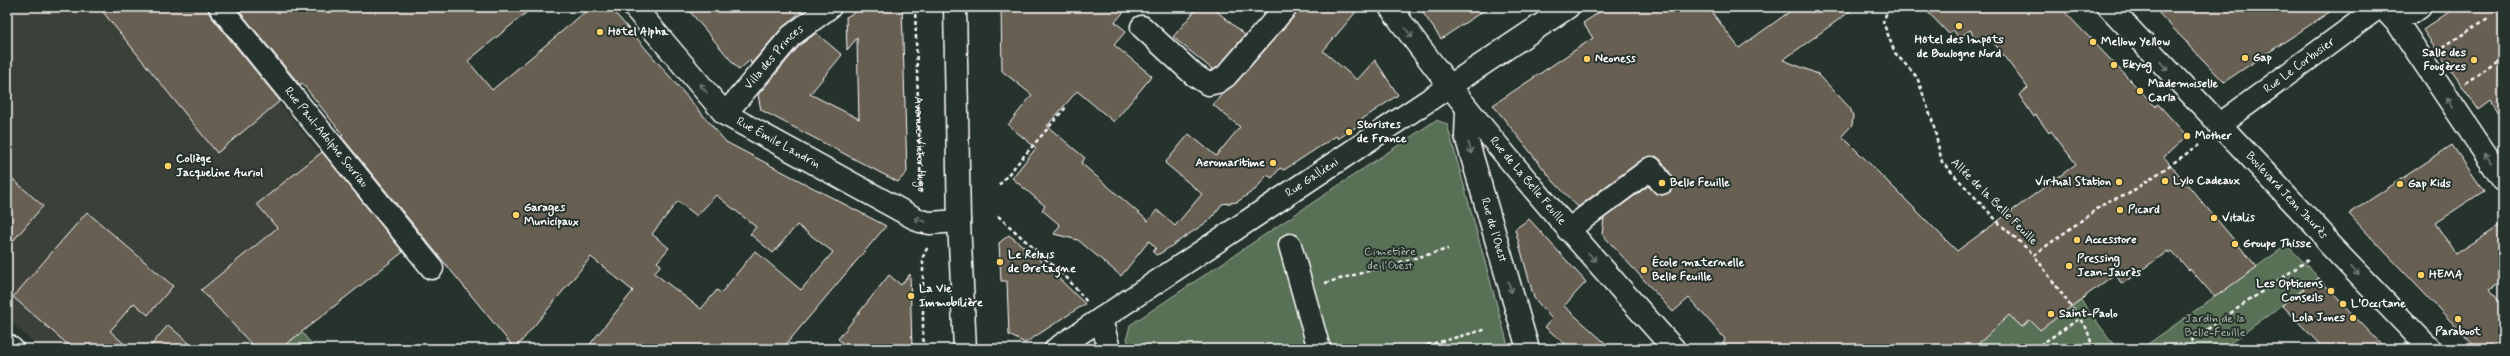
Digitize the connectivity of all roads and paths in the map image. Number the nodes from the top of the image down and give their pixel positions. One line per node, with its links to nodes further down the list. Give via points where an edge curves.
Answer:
1 (220, 7): 37 (street, Rue Paul-Adolphe Souriau)
2 (634, 7): 23 (street, Rue Émile Landrin, one-way to 2)
3 (830, 7): 23 (street, Villa des Princes, via 791,36)
4 (915, 7): 31 (path, Avenue Victor Hugo, via 921,196 928,204)
5 (955, 7): 30 (street)
6 (1286, 7): 16 (street, via 1226,76 1208,84 1201,81)
7 (1390, 7): 20 (street, Rue de La Belle Feuille, one-way to 20, via 1435,70)
8 (1568, 7): 20 (street, Rue Gallieni)
9 (1888, 7): 35 (path, Allée de la Belle Feuille, via 1883,22 1895,53 1916,78 1933,123 1942,162 2000,224)
10 (2108, 7): 24 (street, Boulevard Jean Jaurès, one-way to 24)
11 (2379, 7): 24 (street, Rue Le Corbusier)
12 (2382, 7): 14 (street)
13 (2388, 7): 14 (street)
14 (2411, 15): 26 (street, one-way to 14)
15 (2488, 18): 17 (path)
16 (1142, 27)
17 (2441, 49)
18 (2503, 58): 19 (path)
19 (2465, 83)
20 (1450, 86): 22 (street, Rue de La Belle Feuille); 39 (street, Rue Gallieni)
21 (1067, 106): 27 (path)
22 (1467, 110): 32 (street, Rue de La Belle Feuille); 50 (street, Rue de l'Ouest, one-way to 50, via 1466,136)
23 (725, 114): 31 (street, Rue Émile Landrin, one-way to 23, via 909,216)
24 (2219, 125): 57 (street, Boulevard Jean Jaurès, one-way to 57)
25 (2199, 145): 35 (path, via 2127,195 2108,201)
26 (2503, 180)
27 (998, 185)
28 (1655, 188): 32 (street, via 1651,168)
29 (998, 216): 39 (path, via 1068,279)
30 (959, 221): 31 (street, Rue Émile Landrin); 45 (street)
31 (930, 223): 44 (path, Avenue Victor Hugo, via 930,243 923,257)
32 (1571, 234): 51 (street, Rue de La Belle Feuille, one-way to 51)
33 (1290, 245): 38 (street)
34 (1448, 249): 38 (path)
35 (2034, 255): 40 (path, Allée de la Belle Feuille)
36 (2308, 260): 56 (path, via 2193,339)
37 (432, 268)
38 (1302, 289): 48 (street)
39 (1101, 319): 46 (street, Rue Gallieni); 47 (street)
40 (2078, 319): 54 (path); 55 (path, Allée de la Belle Feuille, via 2087,329)
41 (1487, 329): 49 (path)
42 (7, 345): 43 (street)
43 (12, 349)
44 (924, 349)
45 (964, 349)
46 (1056, 349)
47 (1109, 349)
48 (1319, 349)
49 (1413, 349)
50 (1528, 349)
51 (1674, 349)
52 (2005, 349): 53 (path, via 2010,344)
53 (2016, 349)
54 (2034, 349)
55 (2093, 349)
56 (2189, 349)
57 (2430, 349)

